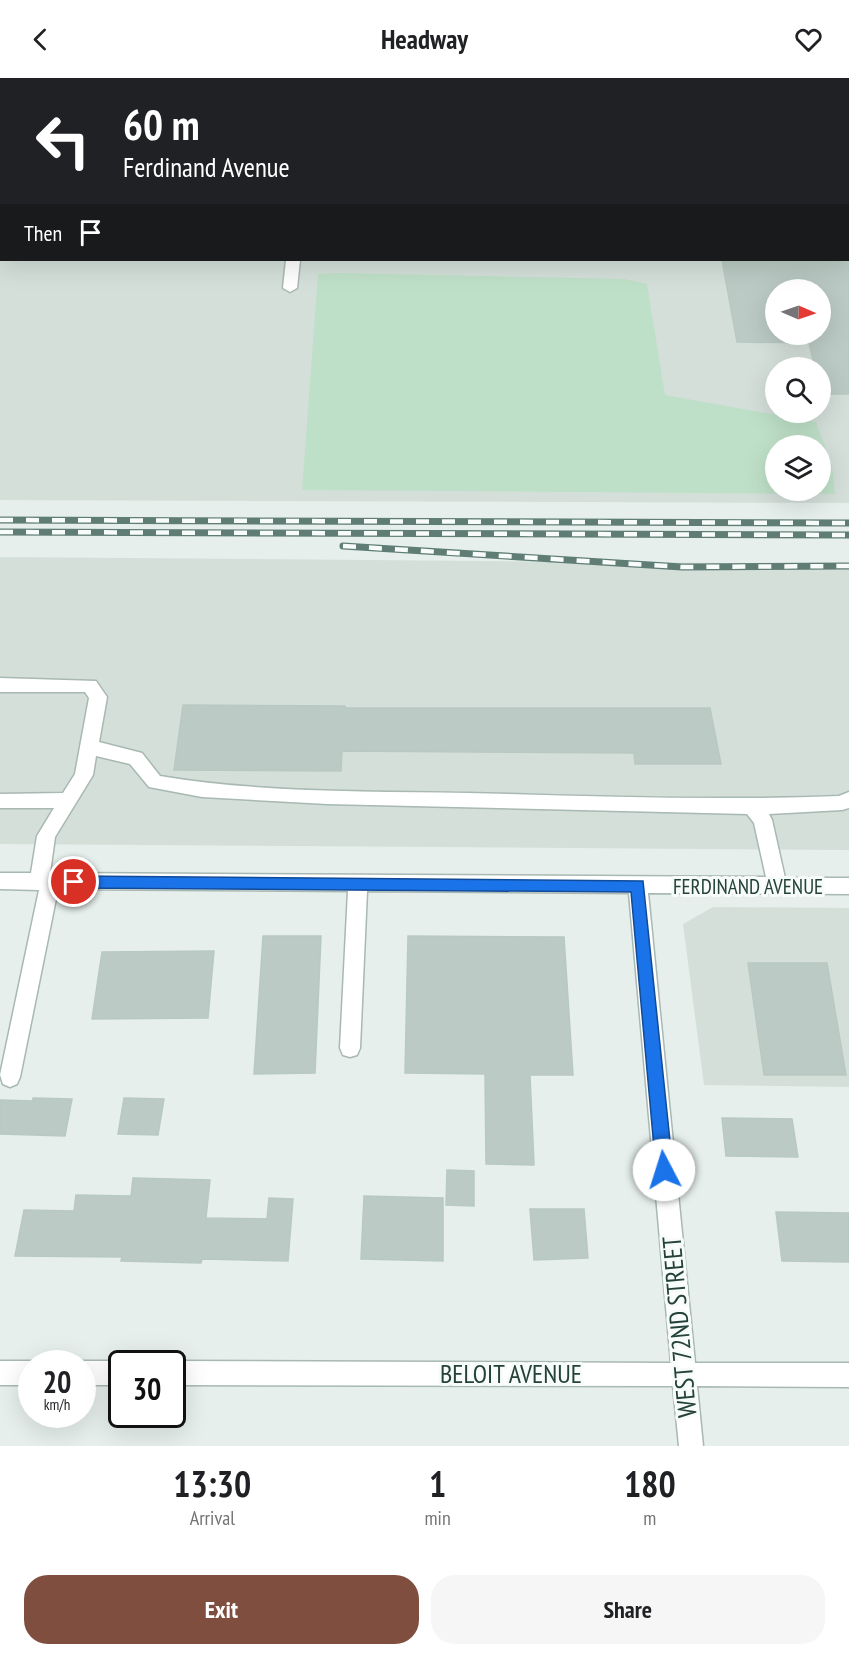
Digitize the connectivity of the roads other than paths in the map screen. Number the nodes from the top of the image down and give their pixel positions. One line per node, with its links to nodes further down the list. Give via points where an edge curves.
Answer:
1 (292, 261): 2 (street)
2 (290, 288)
3 (0, 685): 4 (street, via 90,686 98,697)
4 (89, 747): 6 (street, via 84,775); 8 (street, via 136,758 155,782 202,790 327,797)
5 (849, 799): 8 (street, via 842,803)
6 (68, 800): 7 (street); 10 (street, via 46,836)
7 (0, 801)
8 (752, 807): 13 (street, via 763,820)
9 (0, 881): 10 (street, FERDINAND AVENUE)
10 (44, 882): 11 (street, FERDINAND AVENUE); 16 (street)
11 (358, 884): 12 (street, FERDINAND AVENUE); 15 (street)
12 (638, 886): 13 (street, FERDINAND AVENUE); 20 (street, WEST 72ND STREET)
13 (777, 886): 14 (street, FERDINAND AVENUE)
14 (849, 886)
15 (350, 1048)
16 (10, 1077)
17 (0, 1373): 18 (street)
18 (18, 1373)
19 (186, 1373): 20 (street, BELOIT AVENUE)
20 (684, 1373): 21 (street, BELOIT AVENUE); 22 (street, WEST 72ND STREET)
21 (849, 1375)
22 (690, 1446)

